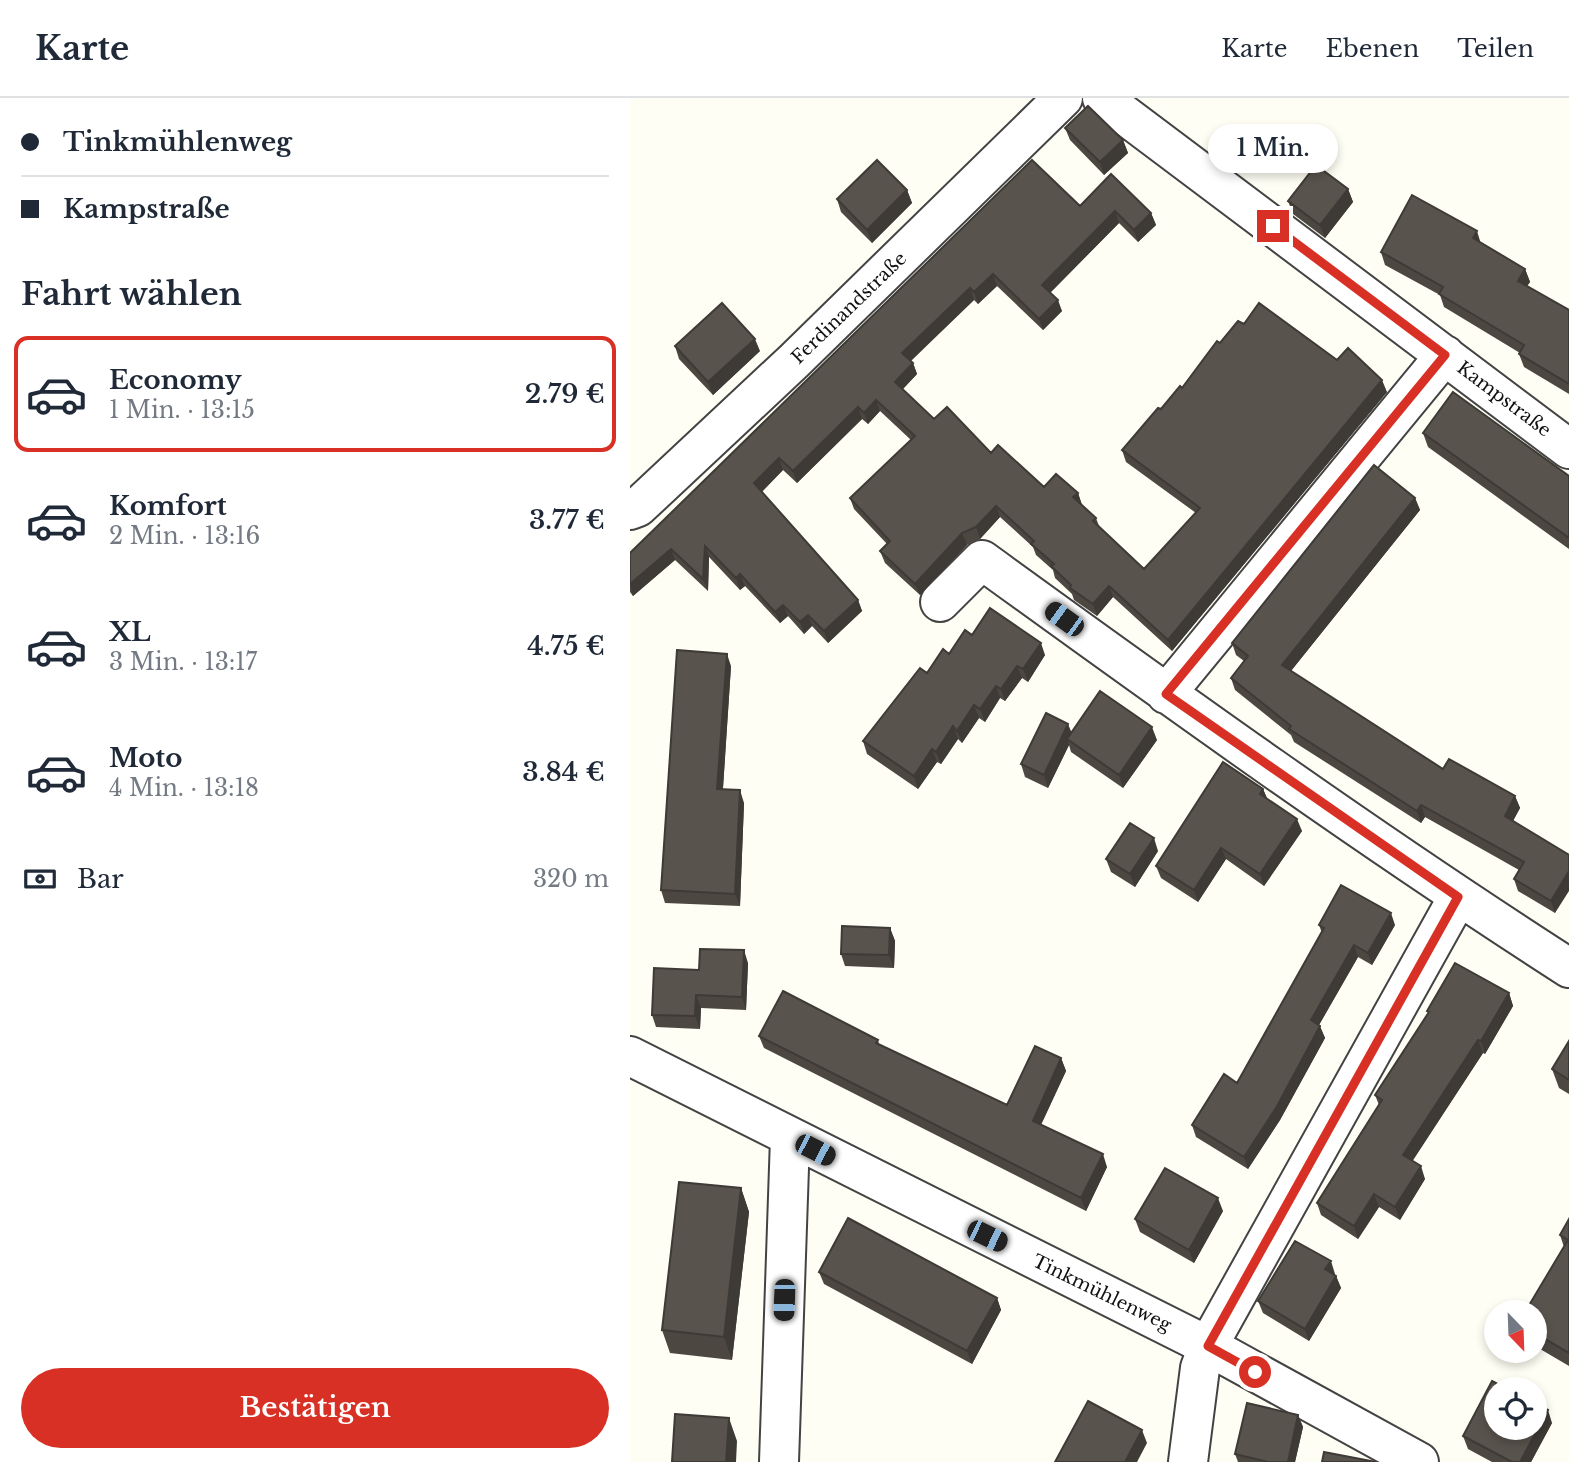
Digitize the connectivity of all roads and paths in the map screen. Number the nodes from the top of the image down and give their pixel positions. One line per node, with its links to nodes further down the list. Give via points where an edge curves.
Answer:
1 (1063, 98): 5 (street, Ferdinandstraße, via 794,361)
2 (1102, 98): 3 (street, Kampstraße)
3 (1445, 355): 4 (street, Kampstraße); 7 (street)
4 (1569, 449)
5 (630, 510)
6 (940, 602): 7 (street, via 982,560)
7 (1166, 694): 8 (street)
8 (1458, 897): 9 (street); 12 (street)
9 (1569, 968)
10 (630, 1056): 11 (street, Tinkmühlenweg)
11 (790, 1138): 12 (street, Tinkmühlenweg); 13 (street)
12 (1208, 1346): 14 (street, via 1200,1368); 15 (street, Tinkmühlenweg)
13 (779, 1462)
14 (1188, 1462)
15 (1419, 1462)

